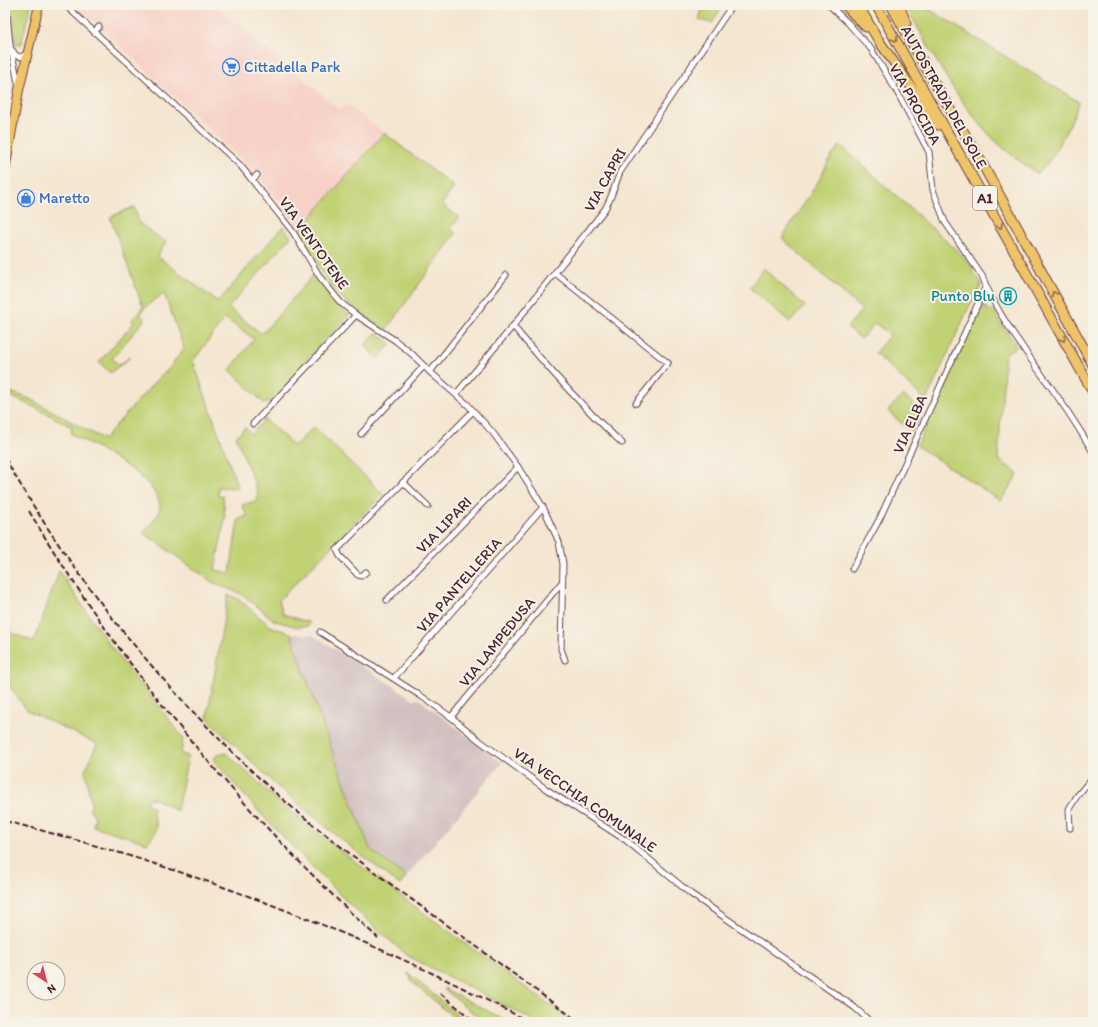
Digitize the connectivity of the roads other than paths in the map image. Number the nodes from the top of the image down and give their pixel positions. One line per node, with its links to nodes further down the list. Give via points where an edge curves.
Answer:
1 (6, 5): 14 (street)
2 (39, 5): 16 (main road)
3 (65, 5): 12 (street, VIA VENTOTENE)
4 (731, 5): 22 (street, VIA CAPRI, via 620,172 605,209)
5 (829, 5): 24 (street, VIA PROCIDA, via 871,49 896,90 930,152 933,190 946,222)
6 (845, 5): 13 (highway)
7 (858, 5): 13 (highway)
8 (876, 5): 18 (highway, AUTOSTRADA DEL SOLE / A1, one-way to 18)
9 (891, 5): 15 (highway, AUTOSTRADA DEL SOLE / A1)
10 (899, 5): 15 (highway)
11 (99, 27): 12 (street)
12 (94, 32): 21 (street, VIA VENTOTENE, via 240,165)
13 (879, 41): 18 (highway)
14 (10, 44): 16 (street, via 15,55 19,57); 17 (street)
15 (914, 47): 27 (highway, AUTOSTRADA DEL SOLE / A1, one-way to 15, via 979,158)
16 (28, 52): 17 (main road)
17 (19, 90): 19 (main road)
18 (965, 163): 30 (highway, AUTOSTRADA DEL SOLE / A1, one-way to 30)
19 (5, 170)
20 (257, 175): 21 (street)
21 (252, 180): 25 (street, VIA VENTOTENE, via 293,232 320,277 340,302)
22 (555, 273): 26 (street, VIA CAPRI); 32 (street, via 668,363)
23 (506, 275): 29 (street)
24 (986, 286): 37 (street, VIA PROCIDA, via 1004,321); 42 (street, VIA ELBA, via 879,520)
25 (356, 315): 28 (street, VIA VENTOTENE, via 396,341); 34 (street)
26 (513, 326): 31 (street, VIA CAPRI); 36 (street, via 560,382)
27 (1093, 365)
28 (424, 366): 29 (street, VIA VENTOTENE); 35 (street)
29 (430, 372): 31 (street, VIA VENTOTENE)
30 (1093, 392)
31 (456, 394): 33 (street, VIA VENTOTENE)
32 (636, 403)
33 (473, 410): 38 (street, VIA VENTOTENE); 39 (street)
34 (253, 424)
35 (361, 434)
36 (622, 443)
37 (1093, 452)
38 (518, 467): 41 (street, VIA VENTOTENE); 45 (street, VIA LIPARI)
39 (403, 482): 40 (street); 43 (street, via 337,550 358,575)
40 (428, 506)
41 (542, 507): 44 (street, VIA VENTOTENE, via 559,542 563,564); 48 (street, VIA PANTELLERIA)
42 (852, 570)
43 (366, 572)
44 (562, 582): 47 (street, VIA VENTOTENE, via 561,649); 49 (street, VIA LAMPEDUSA)
45 (387, 600)
46 (320, 632): 48 (street, VIA VECCHIA COMUNALE)
47 (565, 660)
48 (394, 678): 49 (street, VIA VECCHIA COMUNALE)
49 (451, 717): 52 (street, VIA VECCHIA COMUNALE, via 546,789 627,840 691,894)
50 (1093, 778): 51 (street, via 1069,809)
51 (1070, 828)
52 (871, 1022)

